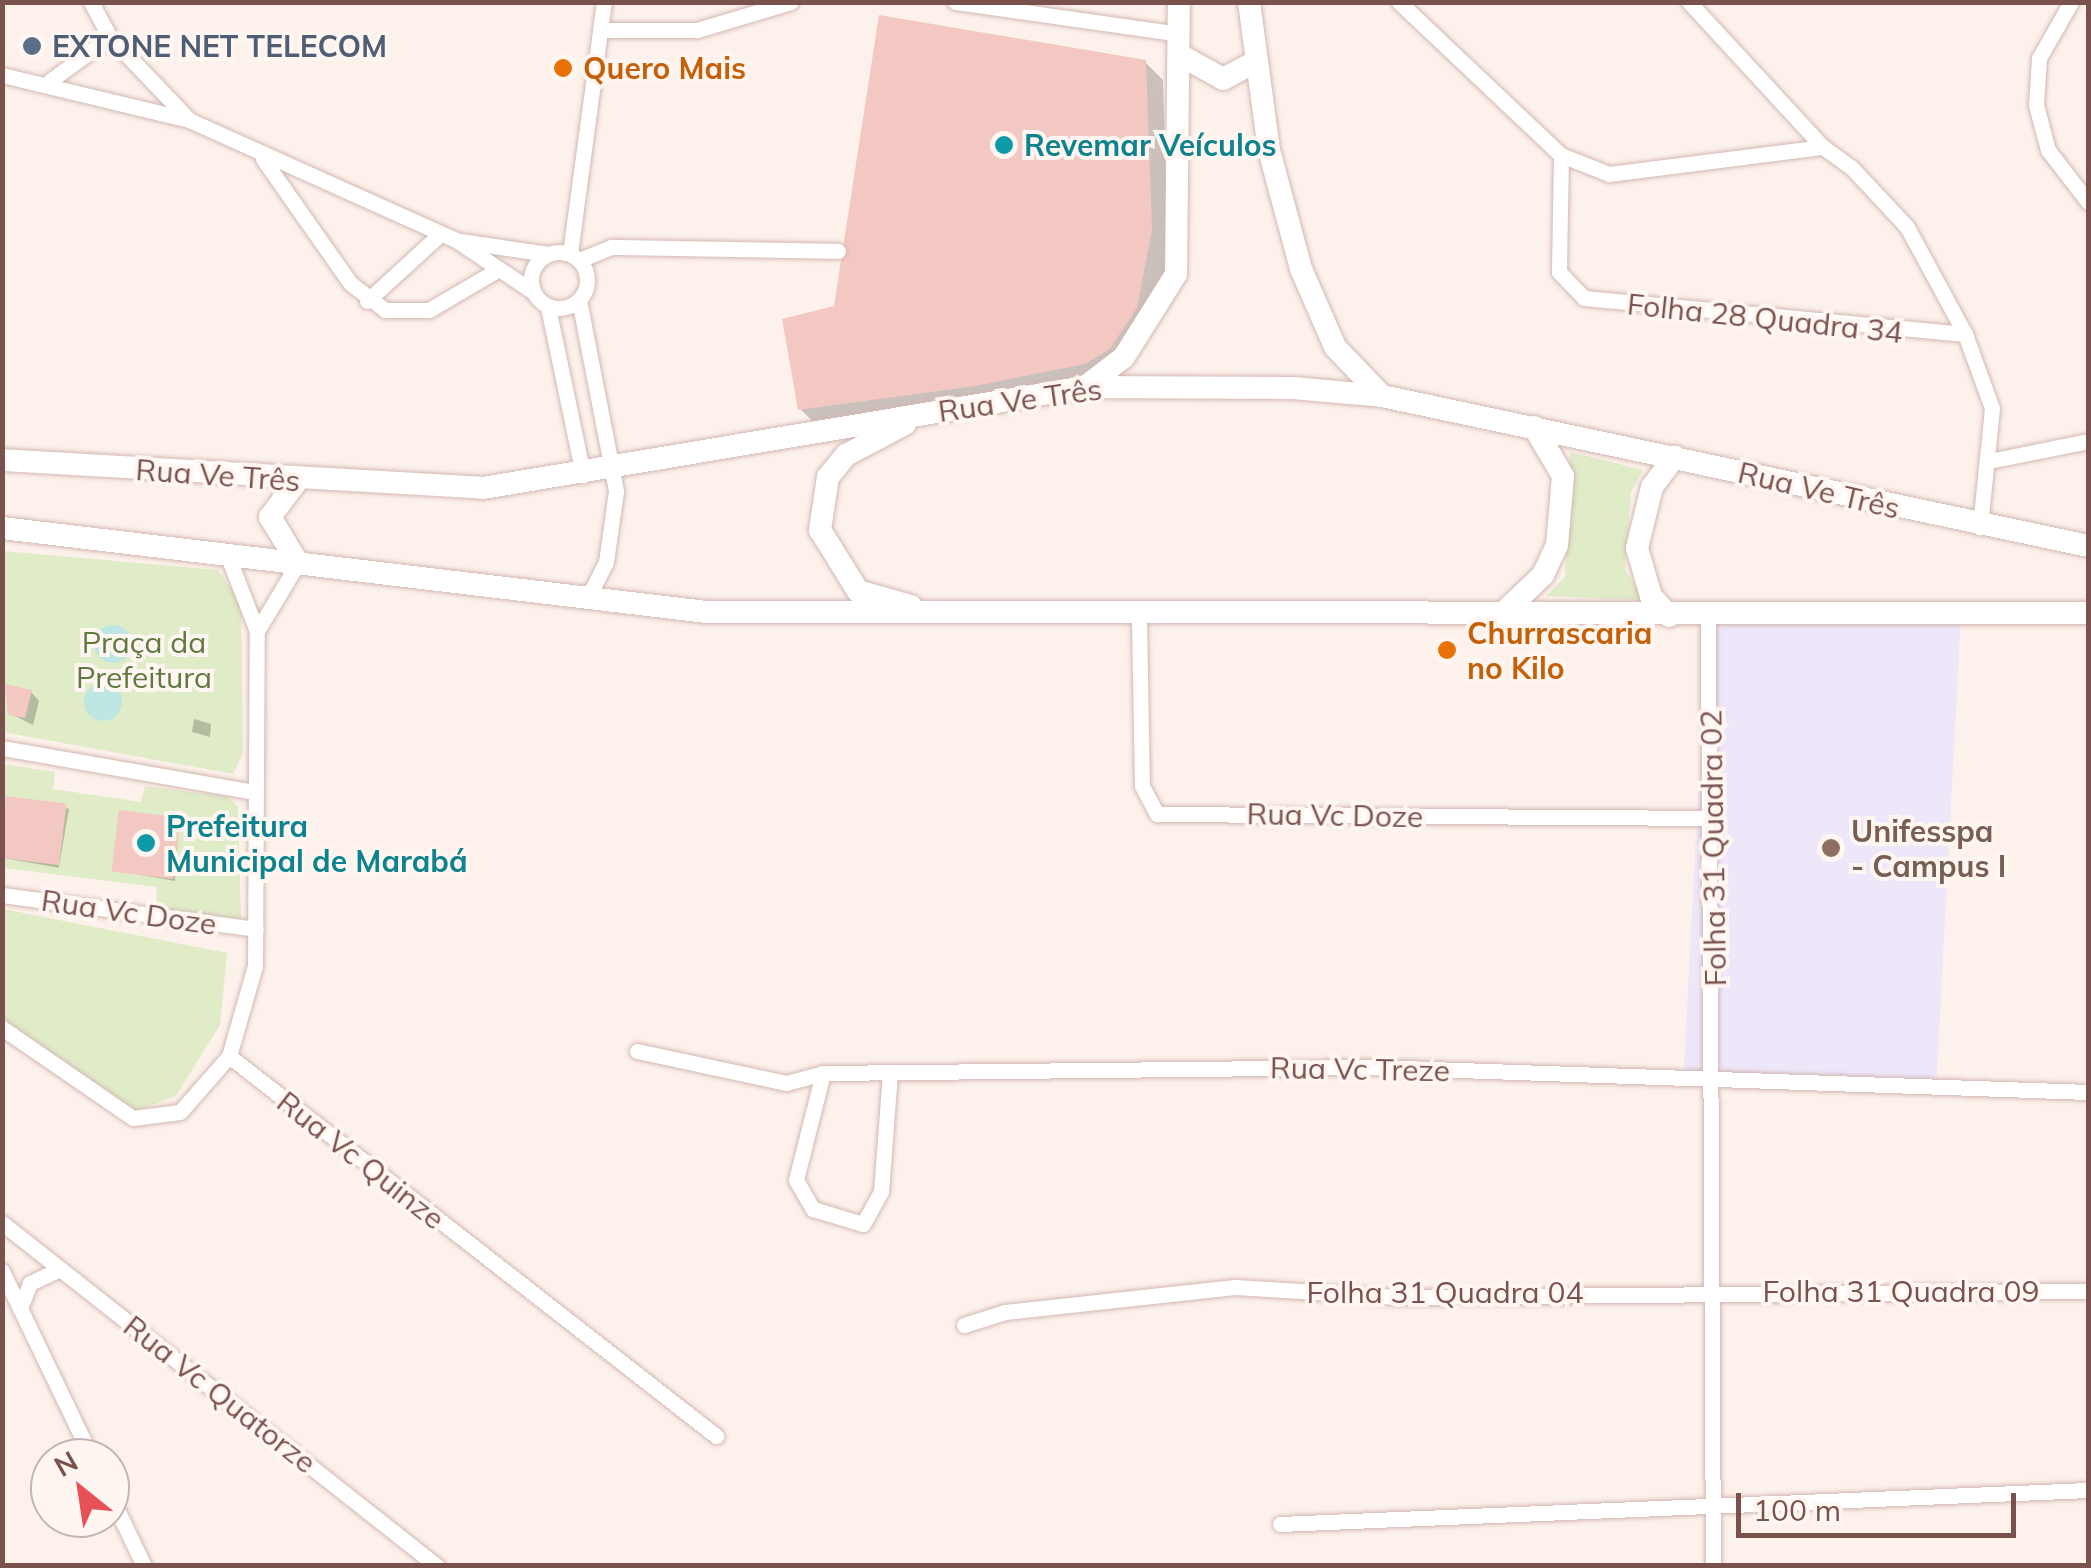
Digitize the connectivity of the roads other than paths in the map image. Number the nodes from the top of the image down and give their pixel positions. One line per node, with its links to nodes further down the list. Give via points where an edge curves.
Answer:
1 (91, 2): 11 (street)
2 (604, 2): 10 (street)
3 (791, 2): 10 (street, via 697,30)
4 (955, 2): 12 (street)
5 (1179, 2): 12 (main road)
6 (1249, 2): 13 (main road)
7 (1399, 2): 18 (street)
8 (1689, 2): 17 (street)
9 (2070, 2): 20 (street, via 2039,58 2036,105 2048,150)
10 (602, 30): 25 (street)
11 (110, 37): 15 (street); 16 (street)
12 (1182, 45): 13 (main road, via 1223,79); 32 (main road, via 1176,274 1124,356)
13 (1256, 61): 33 (main road, via 1269,150 1315,308 1334,347)
14 (2, 75): 15 (street)
15 (51, 80): 16 (street)
16 (189, 120): 19 (street)
17 (1823, 148): 18 (street, via 1627,174); 31 (street, via 1907,227)
18 (1561, 155): 31 (street, Folha 28 Quadra 34, via 1559,272 1568,289 1742,318)
19 (263, 159): 21 (street); 29 (street)
20 (2088, 202)
21 (440, 234): 22 (street); 29 (street)
22 (456, 240): 24 (street); 26 (street)
23 (838, 250): 25 (street, via 611,248)
24 (548, 254): 25 (street); 27 (street, via 532,269)
25 (574, 257): 28 (street, via 588,280)
26 (499, 269): 27 (street); 29 (street, via 429,310 385,310)
27 (532, 292): 30 (street)
28 (580, 300): 30 (street); 40 (street)
29 (368, 301)
30 (548, 307): 41 (street)
31 (1965, 334): 39 (street, via 1992,408)
32 (1085, 387): 33 (main road, Rua Ve Três); 34 (main road, Rua Ve Três)
33 (1382, 396): 35 (main road, Rua Ve Três)
34 (926, 413): 40 (main road, Rua Ve Três); 49 (main road, via 846,455 820,495 820,530 858,591)
35 (1534, 427): 37 (main road, Rua Ve Três); 53 (main road, via 1563,476 1557,545 1543,576)
36 (2088, 440): 39 (street)
37 (1675, 458): 43 (main road, Rua Ve Três); 51 (main road, via 1639,516 1637,548 1650,596)
38 (2, 460): 42 (main road, Rua Ve Três)
39 (1989, 461): 43 (street)
40 (615, 466): 41 (main road, Rua Ve Três); 48 (street, via 614,526)
41 (583, 475): 42 (main road, Rua Ve Três, via 483,488)
42 (296, 481): 47 (main road, via 270,518)
43 (1980, 526): 45 (main road, Rua Ve Três)
44 (2, 528): 46 (main road)
45 (2088, 546)
46 (226, 554): 47 (main road); 55 (street)
47 (298, 563): 48 (main road); 55 (street)
48 (587, 599): 49 (main road, via 706,612)
49 (943, 614): 54 (main road)
50 (2088, 614): 52 (main road)
51 (1669, 616): 52 (main road); 53 (main road)
52 (1708, 616): 58 (street, Folha 31 Quadra 02)
53 (1499, 617): 54 (main road)
54 (1139, 619): 58 (street, Rua Vc Doze, via 1142,786 1157,814)
55 (256, 631): 57 (street)
56 (2, 748): 57 (street)
57 (249, 791): 60 (street)
58 (1713, 818): 66 (street, Folha 31 Quadra 02)
59 (2, 895): 60 (street, Rua Vc Doze)
60 (256, 929): 63 (street, via 246,1015)
61 (2, 1028): 63 (street, via 122,1112 149,1120 196,1101)
62 (637, 1051): 65 (street, Rua Vc Treze, via 786,1083)
63 (228, 1056): 75 (street, Rua Vc Quinze)
64 (890, 1072): 65 (street, Rua Vc Treze); 65 (street, via 880,1192 862,1224 813,1209 796,1180); 66 (street, Rua Vc Treze, via 1373,1067)
65 (824, 1073)
66 (1716, 1080): 67 (street, Rua Vc Treze); 71 (street, Folha 31 Quadra 02)
67 (2088, 1092)
68 (2, 1224): 69 (street, Rua Vc Quatorze)
69 (58, 1270): 73 (street, via 30,1283); 82 (street, Rua Vc Quatorze)
70 (2, 1271): 73 (street)
71 (1713, 1290): 72 (street, Folha 31 Quadra 09); 74 (street, Folha 31 Quadra 04, via 1398,1297 1234,1288 1005,1312); 78 (street)
72 (2088, 1291)
73 (20, 1308): 76 (street)
74 (964, 1325)
75 (716, 1436)
76 (82, 1438)
77 (2088, 1490): 78 (street)
78 (1713, 1506): 79 (street); 83 (street)
79 (1280, 1524)
80 (130, 1537): 81 (street)
81 (144, 1566)
82 (437, 1566)
83 (1713, 1566)

